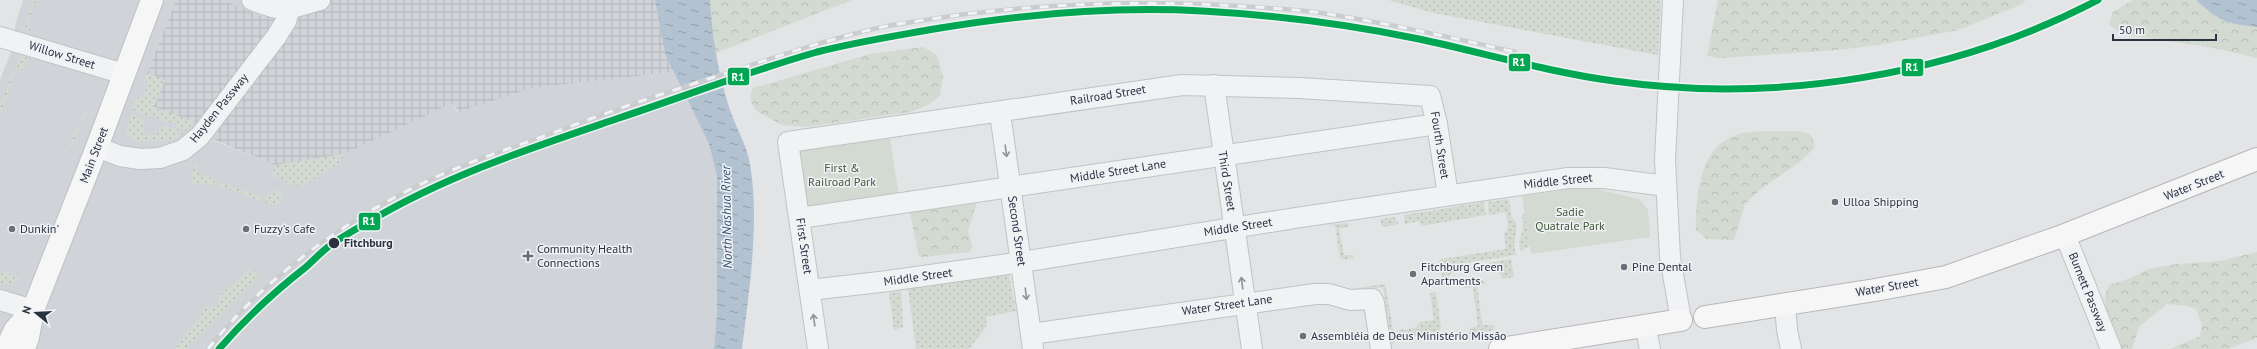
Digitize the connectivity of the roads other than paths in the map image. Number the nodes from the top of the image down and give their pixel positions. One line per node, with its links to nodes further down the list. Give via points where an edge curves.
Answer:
1 (152, 0): 7 (main road, Main Street)
2 (252, 0): 5 (street)
3 (320, 0): 5 (street)
4 (1673, 0): 16 (street, bridge)
5 (288, 10): 13 (street, Hayden Passway, via 286,21 276,36 192,144 170,155 148,159 120,156)
6 (0, 36): 7 (street, Willow Street)
7 (124, 74): 13 (main road, Main Street)
8 (1214, 85): 9 (street, Railroad Street); 10 (street, Railroad Street, via 1153,88); 14 (street, Third Street)
9 (1430, 96): 11 (street, Fourth Street)
10 (1000, 113): 12 (street, Railroad Street); 17 (street, Second Street, one-way to 17)
11 (1437, 124): 14 (street, Middle Street Lane); 18 (street, Fourth Street)
12 (788, 142): 19 (street, First Street)
13 (97, 147): 27 (main road, Main Street)
14 (1223, 155): 17 (street, Middle Street Lane); 20 (street, Third Street)
15 (2257, 159): 21 (main road, Water Street)
16 (1666, 186): 18 (street, Middle Street, via 1580,177); 28 (street, via 1670,257)
17 (1011, 188): 19 (street, Middle Street Lane); 22 (street, Second Street)
18 (1448, 195): 20 (street, Middle Street)
19 (800, 218): 23 (street, First Street)
20 (1235, 228): 22 (street, Middle Street); 25 (street, Third Street, one-way to 20)
21 (2065, 235): 26 (main road, Water Street, via 1946,276); 39 (street, Burnett Passway)
22 (1022, 262): 23 (street, Middle Street); 30 (street, Second Street, one-way to 30)
23 (810, 290): 33 (street, First Street, one-way to 23)
24 (0, 300): 27 (street)
25 (1244, 303): 30 (street, Water Street Lane); 34 (street, Third Street); 35 (street, Water Street Lane, via 1316,294 1329,294 1350,300 1370,298 1374,303)
26 (1785, 304): 28 (main road, Water Street); 38 (street)
27 (33, 310): 31 (main road, Main Street, via 15,330); 32 (main road, Main Street)
28 (1681, 320): 29 (main road, Water Street)
29 (1645, 325): 36 (main road, Water Street); 37 (street)
30 (1032, 342)
31 (6, 349)
32 (24, 349)
33 (818, 349)
34 (1252, 349)
35 (1381, 349)
36 (1500, 349)
37 (1650, 349)
38 (1791, 349)
39 (2111, 349)

